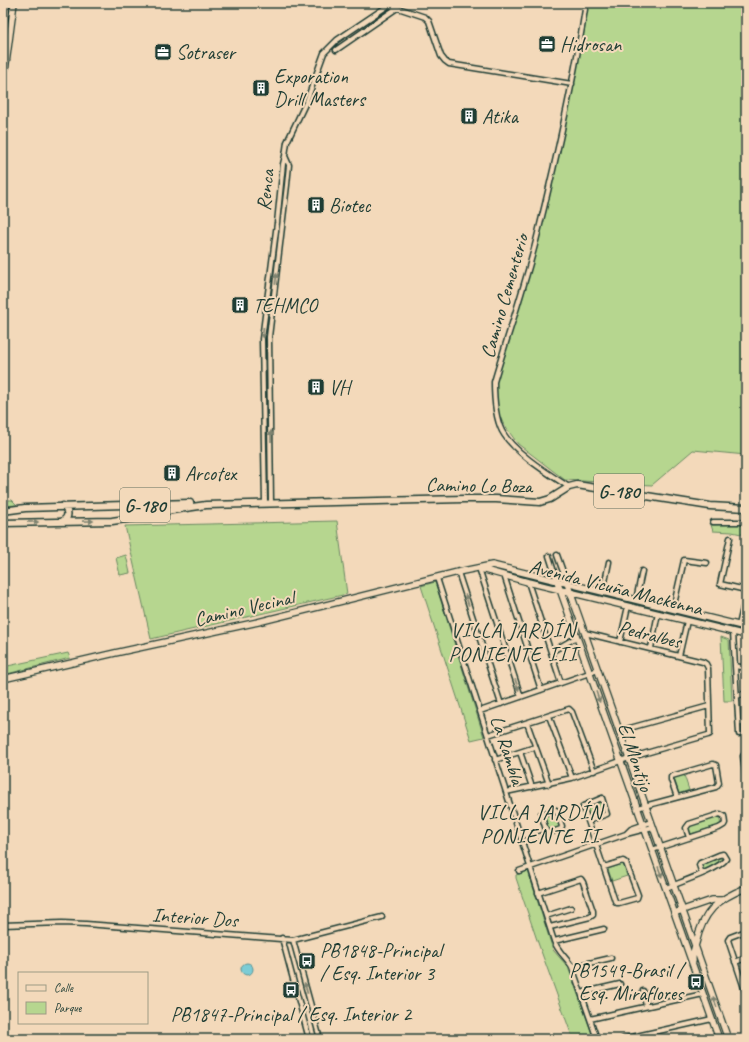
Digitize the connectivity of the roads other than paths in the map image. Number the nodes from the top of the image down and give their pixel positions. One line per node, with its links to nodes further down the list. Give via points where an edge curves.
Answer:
1 (5, 3): 7 (highway)
2 (14, 3): 10 (street)
3 (398, 3): 6 (street)
4 (586, 3): 9 (street, Camino Cementerio)
5 (390, 4): 6 (street); 11 (street, via 337,40 324,53 288,142)
6 (398, 8): 8 (street); 9 (street, via 425,17 429,21 441,56 449,64)
7 (3, 20)
8 (336, 50)
9 (572, 84): 18 (street, Camino Cementerio, via 537,238 494,382 495,404 502,431 514,447)
10 (3, 86)
11 (285, 156): 12 (street, Renca); 13 (street, Renca, via 289,165)
12 (281, 184): 13 (street); 14 (street, Renca, one-way to 14, via 263,331)
13 (288, 185): 15 (street, Renca, one-way to 13, via 270,329)
14 (262, 380): 15 (street); 16 (street, Renca)
15 (269, 380): 17 (street, Renca, one-way to 15)
16 (264, 458): 17 (street); 19 (street, Renca)
17 (271, 458): 19 (street, Renca)
18 (568, 487): 19 (main road, Camino Lo Boza / G-180, via 550,499 536,502 472,498); 22 (main road, G-180, via 581,485 704,505)
19 (268, 503): 20 (main road, Camino Lo Boza / G-180)
20 (206, 505): 21 (main road, Camino Lo Boza / G-180, via 184,503); 24 (main road, Camino Lo Boza / G-180, one-way to 20, via 121,520)
21 (63, 506): 23 (main road, Camino Lo Boza / G-180); 24 (main road, via 68,514)
22 (746, 508)
23 (3, 510)
24 (63, 522): 27 (main road, Camino Lo Boza / G-180, one-way to 24)
25 (713, 522): 26 (street)
26 (746, 522)
27 (3, 523)
28 (730, 538): 43 (street, via 720,584)
29 (557, 555): 41 (street, El Montijo)
30 (549, 556): 39 (street, El Montijo)
31 (610, 562): 44 (street)
32 (707, 563): 49 (street, via 684,560)
33 (492, 565): 34 (street, Camino Vecinal); 39 (street, Avenida Vicuña Mackenna)
34 (479, 568): 36 (street, Camino Vecinal); 37 (street, Avenida Vicuña Mackenna); 74 (street, one-way to 74)
35 (642, 571): 47 (street)
36 (458, 572): 38 (street, Camino Vecinal); 75 (street, one-way to 36)
37 (504, 575): 40 (street, Avenida Vicuña Mackenna); 71 (street)
38 (437, 578): 69 (street, Camino Vecinal, via 264,621); 77 (street, La Rambla)
39 (558, 581): 41 (street, Avenida Vicuña Mackenna); 42 (street, El Montijo)
40 (528, 582): 42 (street, Avenida Vicuña Mackenna); 63 (street)
41 (568, 583): 44 (street, Avenida Vicuña Mackenna); 45 (street, El Montijo)
42 (561, 590): 45 (street, Avenida Vicuña Mackenna); 60 (street, El Montijo)
43 (746, 590)
44 (603, 592): 47 (street, Avenida Vicuña Mackenna)
45 (571, 593): 48 (street, Avenida Vicuña Mackenna); 58 (street, El Montijo)
46 (746, 595): 54 (street)
47 (636, 600): 49 (street, Avenida Vicuña Mackenna)
48 (628, 606): 50 (street, Avenida Vicuña Mackenna); 61 (street)
49 (673, 609): 51 (street); 52 (street, Avenida Vicuña Mackenna)
50 (658, 613): 51 (street, Avenida Vicuña Mackenna); 62 (street)
51 (672, 617): 53 (street, Avenida Vicuña Mackenna)
52 (716, 619): 54 (street, Avenida Vicuña Mackenna); 55 (street)
53 (687, 620): 55 (street, Avenida Vicuña Mackenna); 64 (street)
54 (739, 625): 56 (street, Avenida Vicuña Mackenna)
55 (715, 627): 57 (street, Avenida Vicuña Mackenna)
56 (746, 627)
57 (733, 632): 59 (street, Avenida Vicuña Mackenna); 65 (street)
58 (585, 633): 61 (street, Pedralbes); 67 (street, El Montijo)
59 (746, 635)
60 (577, 637): 63 (street); 68 (street, El Montijo)
61 (620, 642): 62 (street, Pedralbes)
62 (650, 648): 64 (street, Pedralbes)
63 (551, 652): 70 (street)
64 (679, 656): 76 (street, Pedralbes, via 706,664)
65 (735, 666): 66 (street); 73 (street)
66 (746, 668)
67 (598, 670): 68 (street); 82 (street, El Montijo)
68 (590, 673): 70 (street); 90 (street, El Montijo, one-way to 90)
69 (3, 679)
70 (561, 683): 71 (street)
71 (541, 690): 74 (street)
72 (746, 693): 73 (street)
73 (737, 696): 81 (street)
74 (521, 697): 75 (street)
75 (501, 704): 77 (street)
76 (709, 706): 82 (street); 88 (street, via 708,736)
77 (480, 711): 84 (street, La Rambla)
78 (549, 716): 80 (street); 91 (street, via 571,710); 92 (street)
79 (746, 721): 81 (street)
80 (528, 723): 84 (street); 85 (street)
81 (739, 723): 83 (street)
82 (620, 731): 88 (street, El Montijo)
83 (739, 734)
84 (488, 736): 89 (street, La Rambla)
85 (535, 747): 86 (street); 94 (street)
86 (520, 752): 89 (street); 95 (street)
87 (745, 753): 93 (street, via 743,756)
88 (629, 758): 90 (street); 98 (street, El Montijo)
89 (495, 760): 96 (street, La Rambla)
90 (620, 761): 91 (street); 99 (street, El Montijo)
91 (594, 771): 92 (street)
92 (572, 778): 94 (street)
93 (746, 779)
94 (549, 784): 95 (street)
95 (532, 787): 96 (street)
96 (506, 792): 105 (street, La Rambla)
97 (677, 797): 97 (street, via 671,777 713,764 718,767 718,785); 98 (street)
98 (645, 806): 99 (street); 101 (street, El Montijo)
99 (637, 808): 102 (street, El Montijo)
100 (588, 821): 100 (street, via 583,806 602,798 607,814); 106 (street)
101 (652, 824): 102 (street); 107 (street, El Montijo)
102 (644, 827): 106 (street, via 632,829 626,834); 108 (street, El Montijo)
103 (547, 833): 103 (street, via 542,813 556,810 562,828); 105 (street)
104 (689, 838): 104 (street, via 724,825 724,816 720,814 689,824 686,828); 107 (street)
105 (522, 842): 109 (street, La Rambla)
106 (597, 845): 109 (street); 110 (street)
107 (660, 848): 108 (street); 113 (street, El Montijo)
108 (652, 850): 114 (street, El Montijo, one-way to 114)
109 (530, 867): 111 (street); 116 (street, La Rambla)
110 (604, 867): 110 (street, via 617,903 637,898 626,863 620,861)
111 (519, 871)
112 (702, 874): 112 (street, via 722,864 726,860 724,855 700,863); 113 (street)
113 (673, 885): 114 (street); 119 (street, El Montijo)
114 (666, 888): 120 (street, El Montijo)
115 (746, 888): 117 (street)
116 (538, 893): 121 (street, La Rambla); 124 (street, via 581,879 583,882 593,915)
117 (721, 900): 119 (street, via 709,901); 130 (street, via 703,920)
118 (571, 908): 121 (street)
119 (682, 910): 120 (street); 130 (street, El Montijo)
120 (674, 913): 135 (street, El Montijo)
121 (546, 916): 124 (street, La Rambla)
122 (382, 917): 128 (street, Interior Dos)
123 (3, 925): 127 (street, Interior Dos, via 80,924)
124 (550, 927): 129 (street, La Rambla)
125 (604, 929): 129 (street)
126 (746, 931): 133 (street, via 728,939)
127 (282, 938): 128 (street, Interior Dos); 145 (street)
128 (293, 940): 146 (street, one-way to 128)
129 (554, 942): 134 (street, La Rambla)
130 (695, 945): 135 (street, El Montijo, via 692,956); 150 (street, El Montijo, one-way to 130)
131 (611, 958): 134 (street)
132 (746, 958): 133 (street)
133 (735, 962): 137 (street)
134 (572, 967): 139 (street, La Rambla)
135 (694, 967): 140 (street, El Montijo)
136 (620, 984): 139 (street)
137 (744, 985): 141 (street)
138 (643, 991): 142 (street)
139 (581, 993): 143 (street, La Rambla)
140 (703, 994): 142 (street); 144 (street, El Montijo)
141 (746, 994)
142 (646, 1006): 143 (street)
143 (590, 1019): 147 (street, La Rambla)
144 (712, 1019): 148 (street); 149 (street, El Montijo)
145 (309, 1039)
146 (320, 1039)
147 (597, 1039)
148 (623, 1039)
149 (719, 1039)
150 (728, 1039)

